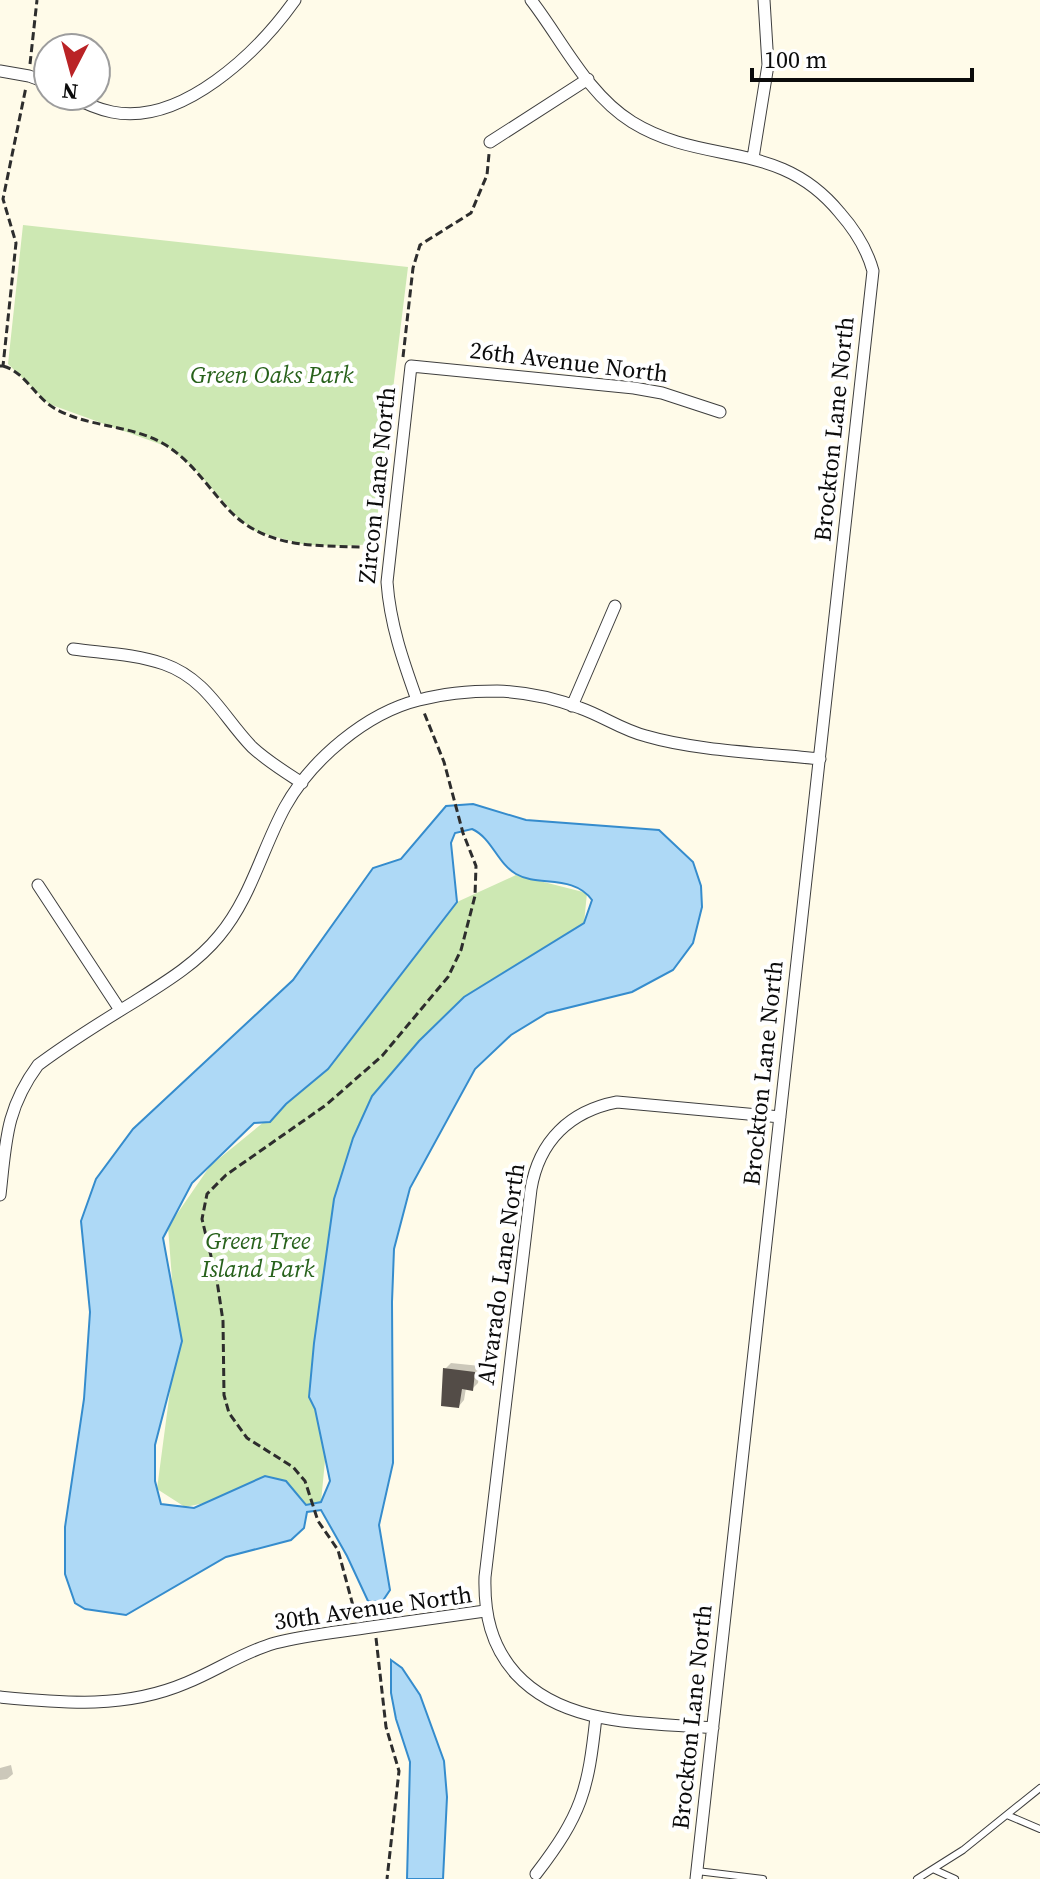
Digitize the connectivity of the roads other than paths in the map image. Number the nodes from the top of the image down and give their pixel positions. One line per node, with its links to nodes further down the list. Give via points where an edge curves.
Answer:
1 (295, 0): 7 (street, via 235,66 184,100 138,113)
2 (531, 0): 6 (street)
3 (764, 0): 9 (street, via 768,65)
4 (0, 71): 5 (street)
5 (32, 77)
6 (588, 79): 8 (street); 9 (street, via 607,103 658,135)
7 (111, 112)
8 (490, 142)
9 (753, 158): 16 (street, Brockton Lane North, via 784,167 828,198 861,242 873,271)
10 (411, 366): 11 (street, 26th Avenue North, via 634,388); 14 (street, Zircon Lane North, via 387,582 392,627)
11 (720, 412)
12 (615, 606): 15 (street)
13 (73, 649): 17 (street, via 163,663 185,673 221,706 250,745)
14 (417, 700): 15 (street, via 500,691); 17 (street, via 353,733)
15 (572, 706): 16 (street, via 647,737)
16 (820, 759): 20 (street, Brockton Lane North)
17 (302, 783): 19 (street, via 286,804 253,879 220,936 170,979)
18 (38, 885): 19 (street)
19 (120, 1010): 21 (street, via 38,1065 22,1086 12,1109)
20 (780, 1117): 22 (street, Alvarado Lane North, via 617,1102 576,1116 545,1147 531,1189); 25 (street, Brockton Lane North)
21 (0, 1195)
22 (485, 1611): 23 (street, 30th Avenue North, via 272,1644 149,1696 96,1703); 24 (street, 30th Avenue North, via 505,1661 524,1682 545,1699)
23 (0, 1697)
24 (596, 1717): 25 (street, 30th Avenue North); 30 (street, via 591,1763 576,1815)
25 (713, 1728): 31 (street, Brockton Lane North)
26 (1040, 1788): 27 (lane)
27 (1007, 1815): 28 (lane); 29 (lane)
28 (1040, 1829)
29 (933, 1869): 33 (lane); 34 (lane)
30 (536, 1874)
31 (697, 1875): 32 (lane)
32 (763, 1879)
33 (917, 1879)
34 (955, 1879)

